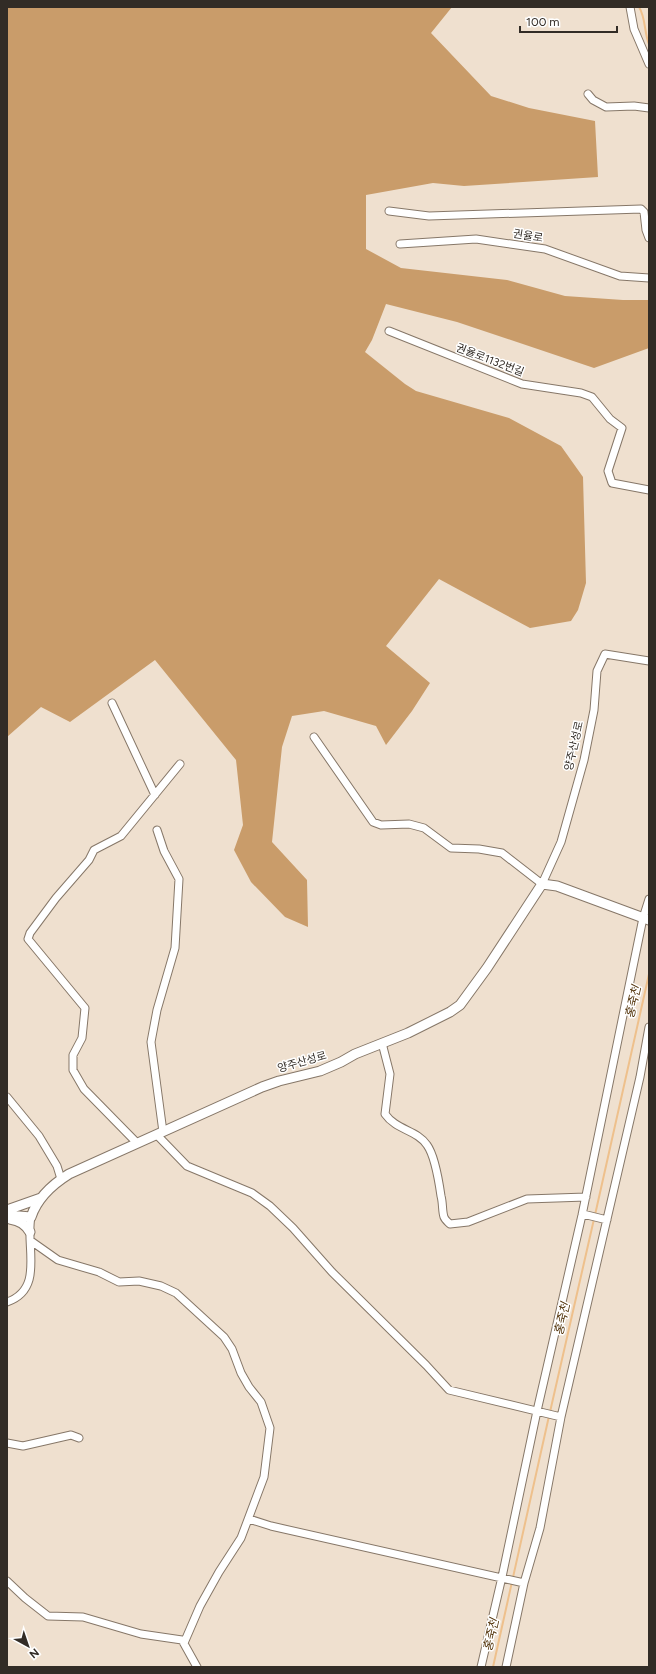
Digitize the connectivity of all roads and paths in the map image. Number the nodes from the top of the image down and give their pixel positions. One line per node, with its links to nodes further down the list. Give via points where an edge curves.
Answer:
1 (630, 7): 2 (street, via 634,29)
2 (649, 64)
3 (588, 94): 4 (street, via 606,107)
4 (649, 108)
5 (389, 211): 6 (street, via 429,216 640,209 644,212)
6 (649, 238)
7 (400, 244): 8 (street, 권율로, via 484,240 545,249 620,276)
8 (649, 278)
9 (389, 331): 10 (street, 권율로1132번길, via 522,384 582,393 592,397 610,419 622,428 608,471 612,483)
10 (649, 490)
11 (649, 661): 17 (street, 양주산성로, via 605,654 597,671 594,710 574,797 561,842)
12 (112, 703): 15 (street)
13 (314, 737): 17 (street, via 373,822 381,825 409,824 424,828 451,848 502,853)
14 (180, 764): 15 (street)
15 (155, 795): 24 (street, via 121,836 94,850 28,939 84,1008 82,1038 73,1055 73,1070 84,1089)
16 (157, 830): 23 (street, via 164,851 179,879 175,948 157,1010 151,1042)
17 (542, 884): 19 (street, via 557,886); 21 (street, 양주산성로, via 488,968 460,1005)
18 (649, 899): 19 (street)
19 (646, 919): 26 (street)
20 (649, 1027): 33 (street)
21 (382, 1043): 23 (street, 양주산성로, via 320,1071 262,1087); 26 (street, via 390,1074 385,1114 395,1125 419,1137 427,1145 433,1158 444,1218 450,1224 468,1222 528,1199)
22 (7, 1097): 25 (street, via 39,1136 57,1166)
23 (160, 1133): 24 (street, 양주산성로); 36 (street, via 187,1166 252,1192 270,1206 449,1390)
24 (137, 1143): 25 (street, 양주산성로)
25 (61, 1179): 27 (street, 양주산성로)
26 (586, 1197): 29 (street)
27 (41, 1198): 28 (street); 31 (street, 양주산성로)
28 (7, 1210)
29 (583, 1214): 33 (street); 36 (street)
30 (7, 1215): 31 (street)
31 (31, 1217): 34 (street, 양주산성로)
32 (7, 1219): 34 (street, via 25,1225)
33 (607, 1220): 37 (street)
34 (31, 1237): 35 (street, 양주산성로, via 30,1274 25,1291 18,1298); 40 (street, via 58,1260 99,1272 119,1282 139,1281 161,1286 176,1293 224,1337 250,1387 262,1402 270,1428 264,1477)
35 (7, 1302)
36 (537, 1411): 37 (street); 41 (street)
37 (561, 1416): 43 (street, via 540,1528)
38 (79, 1438): 39 (street, via 71,1435 23,1446)
39 (7, 1443)
40 (249, 1519): 41 (street); 44 (street, via 241,1538 200,1606)
41 (502, 1577): 43 (street); 46 (street)
42 (7, 1581): 44 (street, via 48,1616 83,1617 141,1634 182,1640)
43 (524, 1583): 47 (street)
44 (184, 1643): 45 (street)
45 (197, 1667)
46 (481, 1667)
47 (506, 1667)

